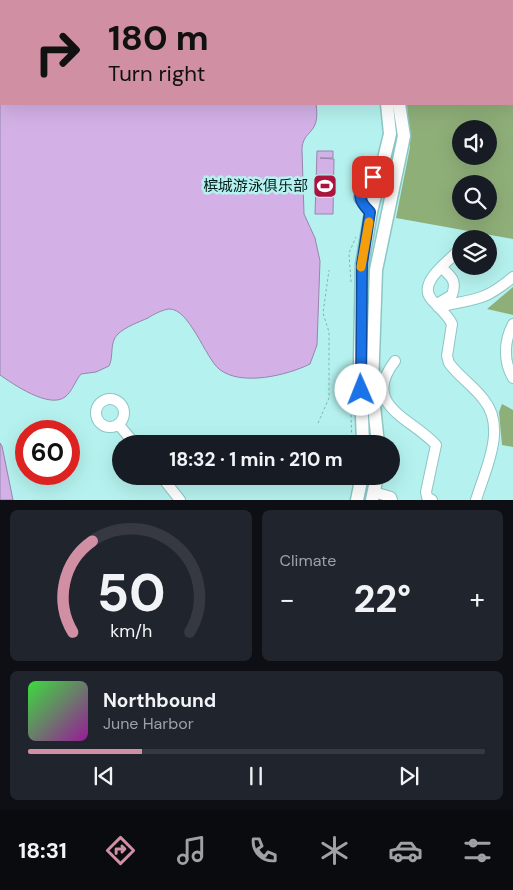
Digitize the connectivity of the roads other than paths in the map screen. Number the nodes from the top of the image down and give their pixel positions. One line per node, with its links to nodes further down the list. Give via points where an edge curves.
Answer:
1 (387, 105): 12 (main road, via 390,134 370,212 362,264)
2 (399, 105): 13 (main road, via 404,136 376,270 372,387)
3 (452, 257): 4 (street)
4 (442, 268): 6 (street, via 455,283 452,295); 6 (street, via 428,283 429,298)
5 (513, 277): 6 (street, via 494,293 480,299)
6 (440, 308): 21 (street, via 452,324 447,356 449,364 485,400 494,414 495,431)
7 (513, 324): 9 (street, via 508,334 506,353)
8 (395, 361): 20 (street, via 383,375 383,387 395,412 436,445 426,492)
9 (513, 378)
10 (118, 424): 11 (street)
11 (127, 435)
12 (363, 435)
13 (377, 435)
14 (168, 485): 17 (street)
15 (360, 485): 18 (main road)
16 (373, 496): 19 (street, via 391,497)
17 (180, 500)
18 (357, 500)
19 (392, 500)
20 (432, 500)
21 (476, 500)

